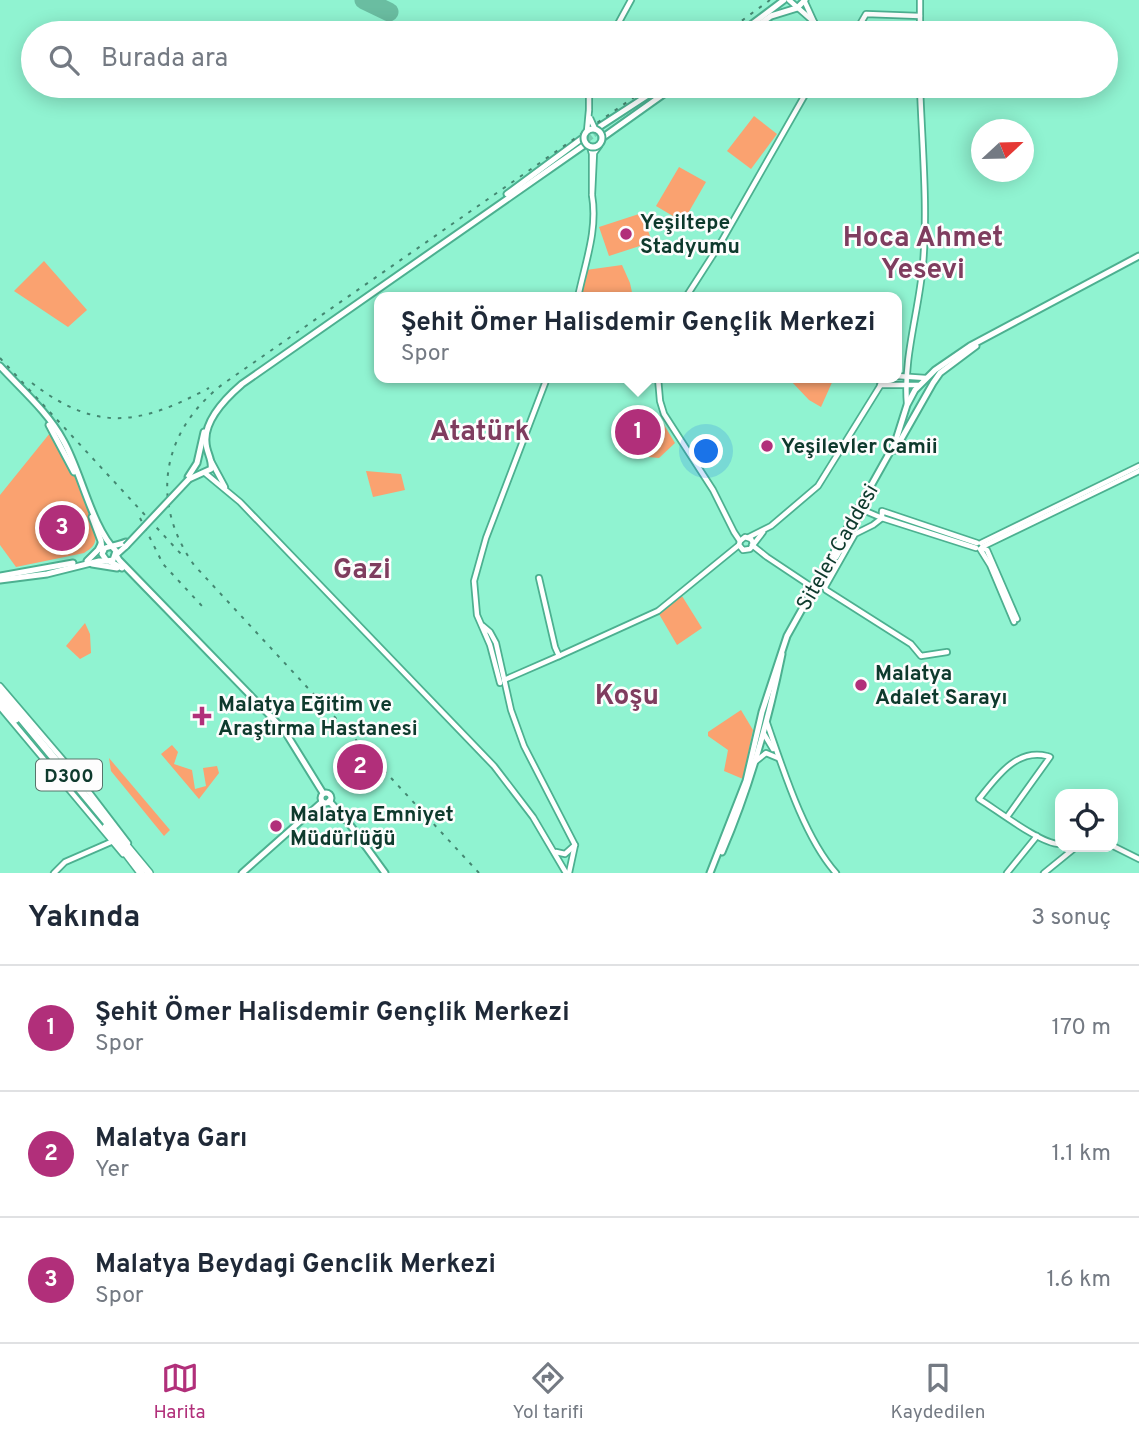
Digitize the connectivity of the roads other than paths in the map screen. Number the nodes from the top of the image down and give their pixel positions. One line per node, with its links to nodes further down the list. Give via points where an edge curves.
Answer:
1 (631, 0): 8 (street)
2 (784, 0): 9 (main road)
3 (789, 0): 6 (street)
4 (805, 0): 6 (main road); 12 (street)
5 (920, 0): 7 (street)
6 (797, 8): 10 (main road); 11 (street)
7 (920, 16): 13 (street, via 866,14); 14 (street)
8 (620, 21)
9 (756, 21)
10 (764, 21)
11 (812, 21)
12 (813, 21)
13 (862, 21)
14 (920, 21)
15 (589, 98): 20 (street)
16 (648, 98): 21 (main road, via 607,123)
17 (650, 98): 21 (main road)
18 (803, 98): 29 (street)
19 (920, 98): 32 (street, via 923,261)
20 (589, 110): 21 (street, bridge, via 592,124); 22 (street, bridge)
21 (602, 131): 22 (main road, bridge); 24 (main road, bridge)
22 (585, 134): 23 (main road, bridge); 26 (main road)
23 (586, 145): 24 (main road, bridge); 25 (street); 26 (main road); 26 (main road)
24 (598, 146): 25 (street)
25 (593, 169): 28 (street, via 594,226)
26 (508, 196): 42 (main road, via 232,393 207,431); 43 (main road, via 229,392 205,428)
27 (1139, 258): 33 (main road, Siteler Caddesi, via 970,346); 36 (main road, Siteler Caddesi, via 976,346)
28 (579, 292)
29 (689, 292)
30 (0, 368): 50 (main road, via 54,432); 54 (main road, via 64,441)
31 (902, 376): 32 (street)
32 (906, 376): 33 (street); 37 (street)
33 (926, 378): 36 (main road); 39 (main road, Siteler Caddesi)
34 (545, 383): 67 (street, via 474,581 475,605 482,625 496,643)
35 (658, 383): 51 (street, via 664,414)
36 (933, 383): 40 (main road, Siteler Caddesi)
37 (905, 384): 38 (street); 39 (street); 41 (street)
38 (880, 385): 51 (street, via 818,486)
39 (920, 385): 40 (main road); 41 (main road, Siteler Caddesi)
40 (928, 389): 48 (main road, Siteler Caddesi)
41 (907, 405): 62 (main road, Siteler Caddesi, via 895,443)
42 (211, 461): 43 (main road, via 204,457); 45 (main road, via 212,467); 47 (street)
43 (197, 463): 45 (main road); 46 (main road)
44 (1139, 469): 53 (street)
45 (205, 472): 46 (main road); 47 (street)
46 (189, 478): 52 (main road, bridge)
47 (228, 491): 82 (street, via 494,766)
48 (863, 510): 49 (street); 62 (main road, Siteler Caddesi)
49 (881, 518): 53 (street); 53 (street, via 882,511); 65 (street, via 855,534 826,590 921,656)
50 (101, 541): 55 (main road); 58 (main road)
51 (746, 543): 62 (street); 66 (street, via 658,611)
52 (126, 544): 54 (main road); 56 (main road)
53 (980, 546): 64 (street)
54 (111, 547): 55 (main road); 56 (main road)
55 (102, 553): 57 (main road); 58 (main road)
56 (116, 555): 57 (main road); 63 (main road)
57 (109, 561): 58 (main road); 59 (main road)
58 (84, 563): 59 (main road); 60 (main road)
59 (129, 573): 63 (main road)
60 (0, 578)
61 (539, 578): 66 (street)
62 (815, 589): 72 (main road, Siteler Caddesi, via 783,650)
63 (151, 592): 75 (main road, via 284,730 323,793 330,795)
64 (1016, 620)
65 (947, 652)
66 (559, 656): 67 (street)
67 (502, 682): 79 (street, via 524,746)
68 (0, 686): 87 (street, via 126,840)
69 (0, 693): 87 (highway, D300)
70 (0, 701): 78 (highway, D300, via 88,804)
71 (1, 710): 78 (street)
72 (763, 725): 73 (street); 73 (street); 74 (main road); 93 (main road)
73 (779, 759): 74 (street, via 766,753); 94 (street, via 816,846)
74 (755, 761): 93 (main road)
75 (326, 801): 90 (main road); 91 (main road)
76 (1007, 817): 76 (street, via 1026,788 1050,757 1029,755 1012,762 979,799); 77 (street)
77 (1037, 836): 80 (street); 95 (street)
78 (113, 841): 87 (highway, D300); 88 (street, via 65,862)
79 (575, 845): 82 (street, via 565,853); 85 (street)
80 (1055, 845)
81 (1118, 848): 84 (street)
82 (555, 852): 86 (street)
83 (1068, 852): 96 (street)
84 (1139, 859)
85 (571, 860): 86 (street); 92 (street)
86 (561, 862): 92 (street)
87 (138, 866): 89 (highway, D300)
88 (54, 873)
89 (149, 873)
90 (242, 873)
91 (385, 873)
92 (568, 873)
93 (712, 873)
94 (836, 873)
95 (1007, 873)
96 (1044, 873)

